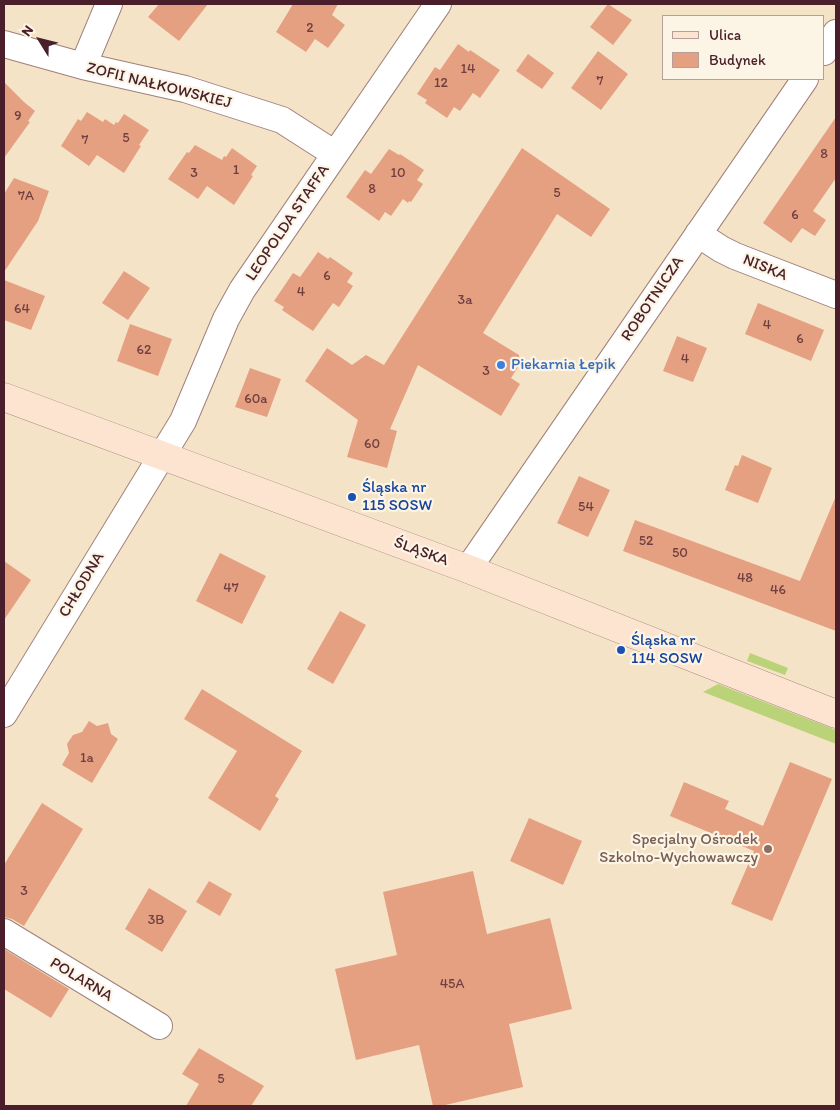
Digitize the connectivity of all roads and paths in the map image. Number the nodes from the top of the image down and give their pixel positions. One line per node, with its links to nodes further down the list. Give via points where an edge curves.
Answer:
1 (109, 4): 6 (street)
2 (438, 4): 8 (street, LEOPOLDA STAFFA)
3 (836, 33): 5 (street)
4 (4, 44): 6 (street, ZOFII NAŁKOWSKIEJ)
5 (825, 50)
6 (83, 66): 8 (street, ZOFII NAŁKOWSKIEJ, via 185,89 282,120)
7 (804, 80): 9 (street, ROBOTNICZA)
8 (335, 154): 12 (street, LEOPOLDA STAFFA, via 234,304 184,421)
9 (698, 234): 10 (street, NISKA, via 735,256); 13 (street, ROBOTNICZA)
10 (836, 296)
11 (4, 397): 12 (street, ŚLĄSKA)
12 (162, 456): 13 (street, ŚLĄSKA); 14 (street, CHŁODNA)
13 (468, 569): 15 (street, ŚLĄSKA)
14 (4, 714)
15 (836, 714)
16 (4, 932): 17 (street, POLARNA)
17 (159, 1026)

